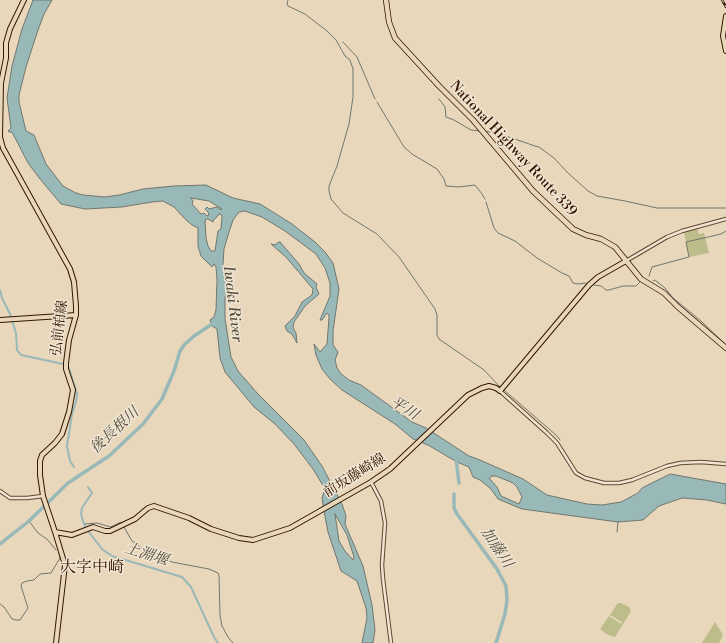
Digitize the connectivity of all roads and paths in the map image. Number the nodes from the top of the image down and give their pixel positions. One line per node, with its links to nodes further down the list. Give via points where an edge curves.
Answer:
1 (24, 0): 7 (main road, 弘前柏線, via 6,43 1,84 0,137 3,148 70,269)
2 (386, 0): 6 (highway, National Highway Route 339, via 389,22 396,38 438,86 473,120 533,191 573,229 608,242)
3 (726, 16): 4 (main road, via 723,36)
4 (726, 51)
5 (726, 219): 6 (street, via 667,237)
6 (626, 261): 9 (highway, National Highway Route 339, via 641,279 664,293); 10 (main road, via 589,285)
7 (76, 315): 8 (main road); 14 (main road, 弘前柏線, via 66,363 73,390 72,401 62,434 41,458)
8 (0, 320)
9 (726, 348)
10 (500, 391): 11 (street, via 548,433 576,473 586,478 604,483 619,483 680,463); 12 (main road, 前坂藤崎線, via 489,386 460,401 390,469)
11 (726, 464)
12 (371, 482): 15 (main road, 前坂藤崎線, via 297,524 249,540 227,536 189,518 154,506 110,531 93,527 72,535); 17 (street, via 380,502 385,523 382,565)
13 (0, 491): 14 (street, via 10,498)
14 (43, 496): 15 (main road, 弘前柏線)
15 (56, 532): 16 (main road, 弘前柏線, via 65,565)
16 (56, 643)
17 (391, 643)

